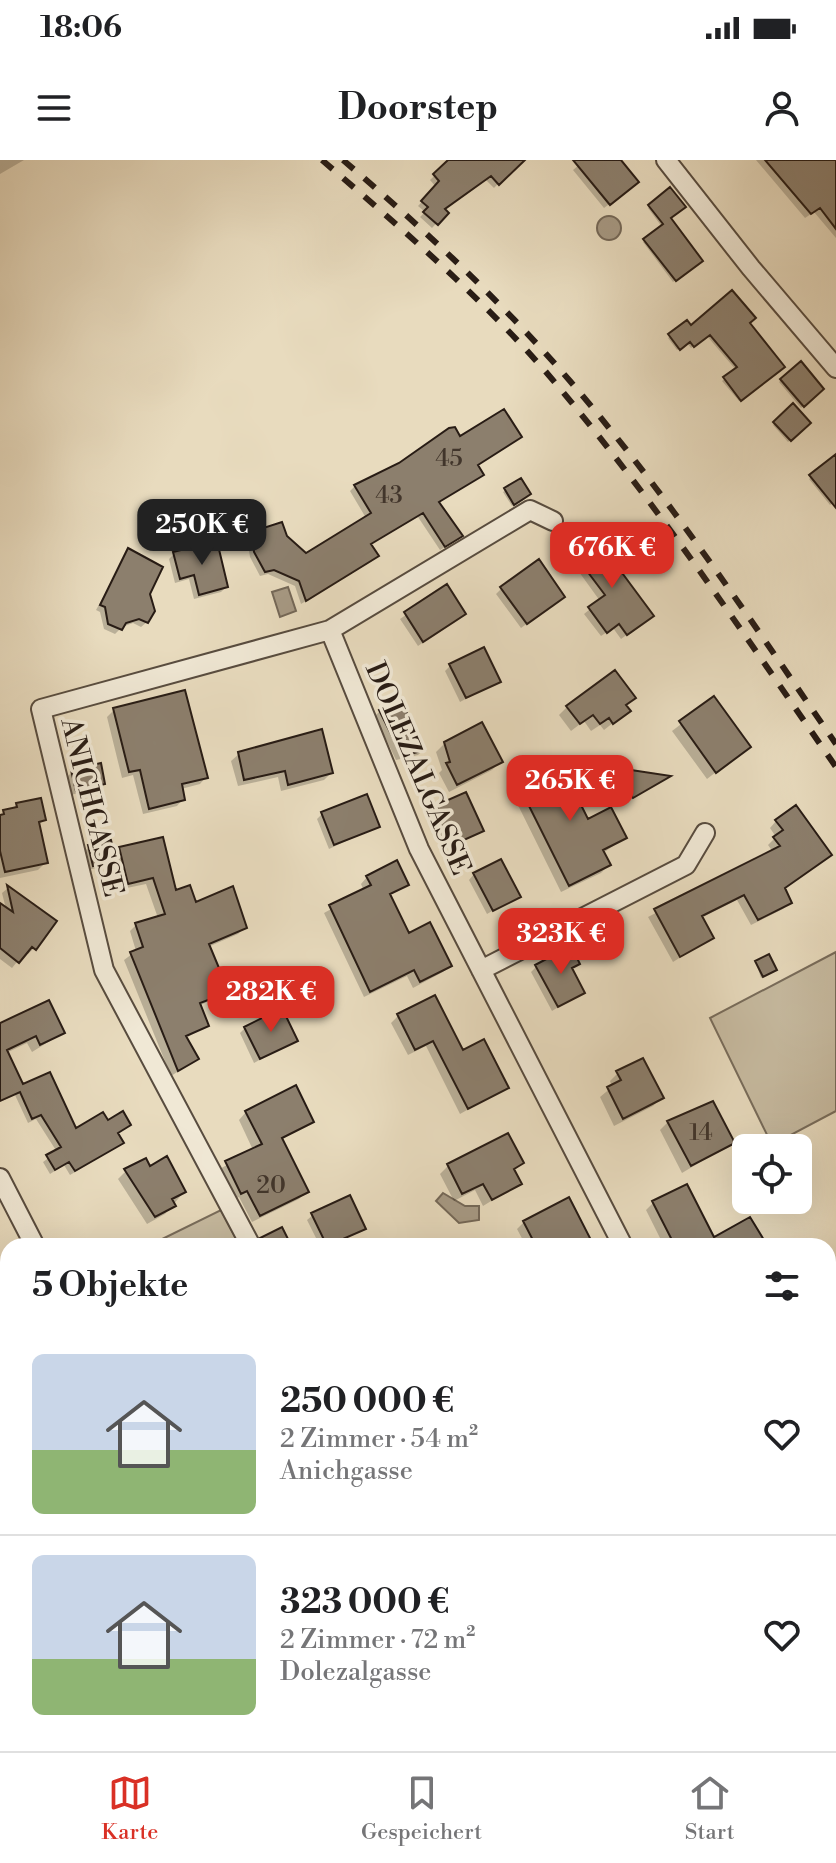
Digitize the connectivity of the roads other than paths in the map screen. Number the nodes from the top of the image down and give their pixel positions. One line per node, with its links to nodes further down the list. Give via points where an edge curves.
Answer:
1 (666, 160): 2 (street)
2 (836, 368)
3 (553, 521): 4 (street, ANICHGASSE, via 530,510)
4 (330, 630): 6 (street, DOLEZALGASSE, via 419,849); 9 (street, ANICHGASSE, via 41,709 104,970)
5 (705, 833): 6 (street, via 686,865)
6 (481, 970): 10 (street, DOLEZALGASSE)
7 (0, 1178): 8 (street)
8 (31, 1238)
9 (247, 1238)
10 (619, 1238)

